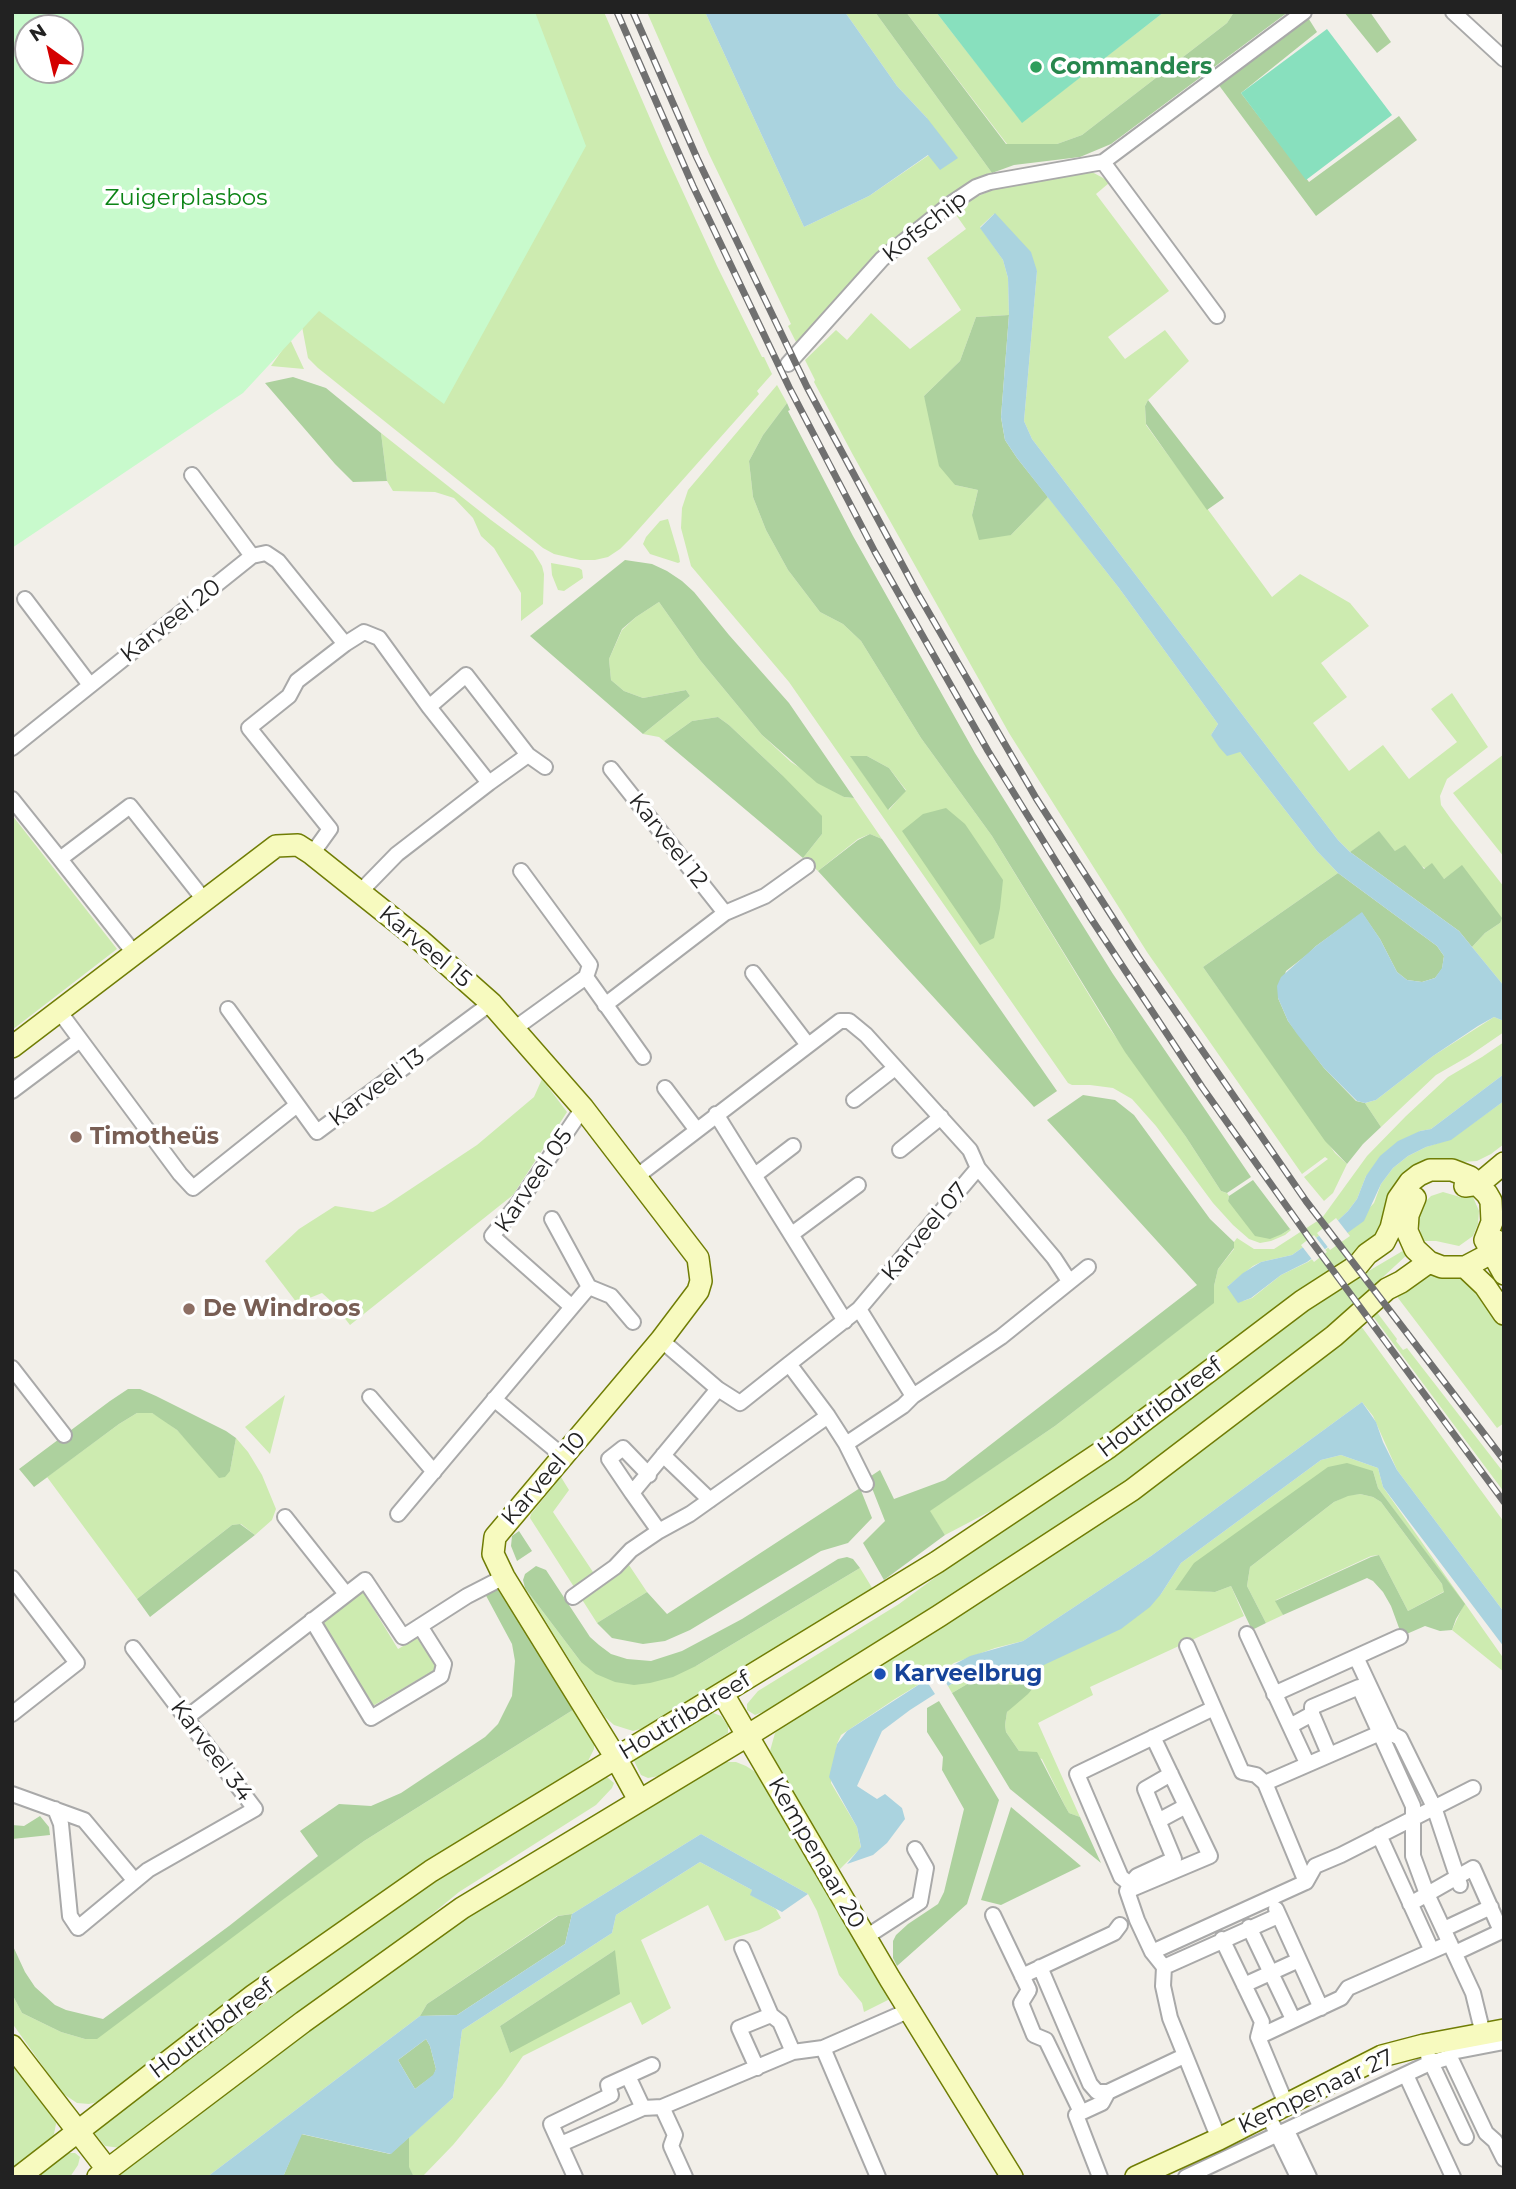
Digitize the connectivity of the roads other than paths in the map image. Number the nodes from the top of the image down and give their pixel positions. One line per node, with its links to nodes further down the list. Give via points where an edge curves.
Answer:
1 (1304, 12): 4 (street, Kofschip)
2 (1453, 12): 3 (street)
3 (1504, 59)
4 (1103, 162): 5 (street); 6 (street, Kofschip, via 976,187 882,259)
5 (1217, 316)
6 (788, 364)
7 (192, 475): 8 (street)
8 (253, 556): 10 (street, via 266,553 278,561); 11 (street, Karveel 20)
9 (25, 599): 11 (street)
10 (345, 644): 12 (street, via 364,632 379,638); 19 (street, via 297,681 289,696 249,728 330,829)
11 (90, 685): 13 (street, Karveel 20)
12 (429, 707): 14 (street, via 466,676); 17 (street)
13 (12, 748)
14 (528, 755): 15 (street); 17 (street, Karveel 15)
15 (545, 767)
16 (611, 769): 25 (street, Karveel 12)
17 (489, 783): 23 (street, Karveel 15, via 397,854)
18 (12, 799): 20 (street)
19 (312, 854): 23 (main road, Karveel 15); 24 (main road, Karveel 15, via 298,845 276,846)
20 (60, 859): 24 (street, via 130,806); 26 (street)
21 (807, 866): 25 (street, via 765,896)
22 (521, 871): 28 (street, via 590,965)
23 (359, 892): 29 (main road, Karveel 15)
24 (205, 901): 26 (main road, Karveel 15)
25 (725, 913): 30 (street)
26 (134, 953): 32 (main road, Karveel 15)
27 (753, 973): 35 (street)
28 (586, 977): 30 (street); 33 (street)
29 (491, 1003): 33 (main road, Karveel 10); 42 (street, Karveel 13, via 317,1132)
30 (605, 1005): 37 (street)
31 (228, 1009): 42 (street, Karveel 13)
32 (59, 1011): 34 (street); 36 (main road, Karveel 15)
33 (514, 1029): 43 (main road, Karveel 10)
34 (80, 1040): 40 (street); 42 (street, via 193,1188)
35 (808, 1045): 38 (street, via 840,1021 849,1021); 44 (street)
36 (12, 1046)
37 (643, 1057)
38 (895, 1068): 41 (street); 45 (street)
39 (665, 1088): 46 (street)
40 (12, 1091)
41 (854, 1100)
42 (297, 1105)
43 (583, 1108): 53 (main road, Karveel 10); 65 (street, Karveel 05, via 492,1236)
44 (716, 1114): 46 (street); 52 (street)
45 (941, 1117): 48 (street); 51 (street, via 970,1150)
46 (696, 1129): 53 (street)
47 (793, 1146): 52 (street)
48 (900, 1150)
49 (1504, 1153): 55 (main road, via 1497,1156)
50 (1504, 1163): 55 (main road)
51 (978, 1168): 63 (street, Karveel 07); 66 (street, Karveel 07)
52 (755, 1175): 57 (street)
53 (636, 1177): 70 (main road, Karveel 10, via 701,1268 698,1291)
54 (858, 1185): 57 (street)
55 (1491, 1198): 58 (main road, via 1497,1241); 59 (main road, via 1465,1186 1430,1184 1414,1199 1408,1215)
56 (552, 1219): 64 (street, Karveel 05)
57 (792, 1234): 68 (street)
58 (1488, 1245): 59 (main road, via 1456,1256); 61 (main road, via 1477,1262); 62 (main road)
59 (1412, 1246): 61 (main road, via 1442,1267); 102 (main road, Houtribdreef, via 1372,1264 1358,1265 1302,1301 1109,1447 937,1562); 110 (main road, via 1387,1289 1334,1336 1132,1490)
60 (1088, 1267): 63 (street)
61 (1465, 1267): 67 (main road)
62 (1504, 1274)
63 (1069, 1281): 74 (street, via 1001,1337)
64 (589, 1287): 65 (street); 69 (street, via 611,1296)
65 (572, 1307): 76 (street)
66 (859, 1309): 68 (street, Karveel 07); 74 (street)
67 (1504, 1314)
68 (845, 1321): 71 (street, Karveel 07)
69 (633, 1322)
70 (661, 1340): 73 (street); 81 (main road, Karveel 10)
71 (789, 1364): 73 (street, Karveel 07, via 740,1403); 77 (street)
72 (12, 1368): 78 (street)
73 (718, 1389): 80 (street)
74 (913, 1396): 79 (street)
75 (370, 1397): 82 (street)
76 (494, 1399): 81 (street); 82 (street)
77 (828, 1416): 79 (street); 86 (street)
78 (64, 1435)
79 (846, 1444): 84 (street)
80 (663, 1455): 83 (street); 86 (street)
81 (564, 1457): 90 (main road, Karveel 10, via 495,1537 493,1554)
82 (434, 1472): 87 (street)
83 (649, 1475): 85 (street); 85 (street, via 623,1447 609,1459)
84 (866, 1484)
85 (632, 1493): 89 (street)
86 (710, 1500): 89 (street)
87 (398, 1514)
88 (285, 1517): 92 (street)
89 (659, 1531): 93 (street)
90 (504, 1577): 95 (street); 113 (main road, Karveel 10)
91 (12, 1578): 106 (street, via 77,1663)
92 (346, 1594): 94 (street); 95 (street, via 365,1580 403,1637)
93 (573, 1597)
94 (312, 1620): 95 (street, via 371,1718 441,1676 444,1664); 107 (street)
95 (420, 1626)
96 (1247, 1634): 103 (street)
97 (1400, 1637): 100 (street)
98 (1187, 1646): 104 (street)
99 (132, 1648): 107 (street, Karveel 34)
100 (1356, 1657): 101 (street); 121 (street, via 1392,1734 1400,1738)
101 (1309, 1678): 103 (street); 105 (street)
102 (723, 1694): 110 (main road, Kempenaar 20); 113 (main road, Houtribdreef)
103 (1275, 1694): 108 (street)
104 (1214, 1708): 111 (street); 116 (street, via 1242,1772)
105 (1314, 1708): 108 (street); 109 (street, via 1359,1687); 112 (street)
106 (12, 1714)
107 (186, 1718): 129 (street, Karveel 34, via 255,1809)
108 (1290, 1726): 114 (street)
109 (1380, 1733): 112 (street); 123 (street)
110 (747, 1736): 119 (main road); 143 (main road, Kempenaar 20)
111 (1153, 1737): 115 (street); 132 (street, via 1077,1774)
112 (1329, 1754): 114 (street)
113 (616, 1758): 119 (main road, Karveel 10); 177 (main road, Houtribdreef, via 431,1871 254,1995)
114 (1307, 1763): 116 (street)
115 (1171, 1774): 120 (street); 124 (street, via 1145,1789)
116 (1265, 1783): 131 (street)
117 (1473, 1788): 121 (street)
118 (12, 1794): 122 (street)
119 (639, 1800): 183 (main road, via 462,1908)
120 (1186, 1806): 124 (street); 132 (street, via 1210,1856)
121 (1434, 1807): 123 (street); 130 (street)
122 (55, 1809): 129 (street, via 84,1820); 129 (street, Karveel 34, via 61,1824 70,1916 78,1928)
123 (1414, 1817): 125 (street); 127 (street)
124 (1158, 1821): 132 (street, via 1174,1859 1136,1876)
125 (1379, 1835): 128 (street); 131 (street, via 1315,1866)
126 (915, 1849): 143 (street, via 926,1868 920,1902)
127 (1413, 1856): 128 (street); 134 (street)
128 (1393, 1865): 135 (street)
129 (135, 1881)
130 (1459, 1881): 134 (street); 136 (street, via 1473,1868)
131 (1306, 1882): 133 (street)
132 (1128, 1888): 148 (street)
133 (1273, 1897): 138 (street); 148 (street)
134 (1429, 1897): 135 (street); 141 (street)
135 (1410, 1904): 147 (street)
136 (1491, 1907): 141 (street); 142 (street)
137 (993, 1915): 153 (street)
138 (1278, 1916): 140 (street); 149 (street)
139 (1120, 1925): 150 (street, via 1114,1933)
140 (1249, 1927): 144 (street); 152 (street)
141 (1444, 1929): 146 (street)
142 (1502, 1931): 146 (street)
143 (866, 1937): 156 (main road, Kempenaar 20)
144 (1222, 1939): 151 (street); 154 (street)
145 (742, 1948): 158 (street)
146 (1453, 1948): 147 (street); 159 (street)
147 (1432, 1951): 155 (street, via 1348,1988 1341,1998)
148 (1152, 1952): 151 (street)
149 (1299, 1960): 152 (street); 155 (street)
150 (1040, 1967): 153 (street); 172 (street, via 1090,2084 1097,2092)
151 (1164, 1967): 166 (street, via 1170,2018)
152 (1271, 1973): 154 (street); 157 (street)
153 (1021, 1976): 176 (street, via 1029,1990 1021,2003 1034,2035 1046,2040)
154 (1244, 1986): 160 (street, via 1262,2022)
155 (1321, 2008): 157 (street)
156 (910, 2010): 163 (street); 189 (main road, Kempenaar 20)
157 (1291, 2014): 160 (street)
158 (771, 2015): 164 (street, via 780,2022); 169 (street, via 739,2028)
159 (1494, 2032): 165 (main road, Kempenaar 27)
160 (1258, 2037): 175 (street)
161 (1504, 2042): 167 (street, via 1451,2052)
162 (12, 2046): 177 (main road)
163 (823, 2048): 164 (street); 188 (street)
164 (793, 2052): 169 (street)
165 (1427, 2054): 167 (street); 170 (street); 175 (main road, Kempenaar 27, via 1382,2056); 179 (street)
166 (1184, 2056): 172 (street); 180 (street)
167 (1450, 2057): 182 (street)
168 (652, 2065): 171 (street)
169 (757, 2068): 173 (street)
170 (1406, 2075): 178 (street); 194 (street)
171 (628, 2076): 174 (street); 181 (street, via 608,2085 611,2095 551,2124)
172 (1108, 2092): 176 (street, via 1102,2103)
173 (662, 2107): 174 (street); 187 (street, via 676,2135 671,2146)
174 (643, 2108): 181 (street)
175 (1277, 2109): 178 (street); 180 (main road, Kempenaar 27)
176 (1081, 2112): 190 (street, via 1076,2115)
177 (78, 2132): 183 (main road); 185 (main road, Houtribdreef)
178 (1282, 2133): 191 (street); 192 (street); 193 (street)
179 (1466, 2137)
180 (1219, 2139): 184 (main road, Kempenaar 27)
181 (561, 2144): 186 (street)
182 (1504, 2160)
183 (102, 2173)
184 (1148, 2174)
185 (19, 2177)
186 (575, 2177)
187 (685, 2177)
188 (878, 2177)
189 (1012, 2177)
190 (1100, 2177)
191 (1186, 2177)
192 (1298, 2177)
193 (1309, 2177)
194 (1453, 2177)

